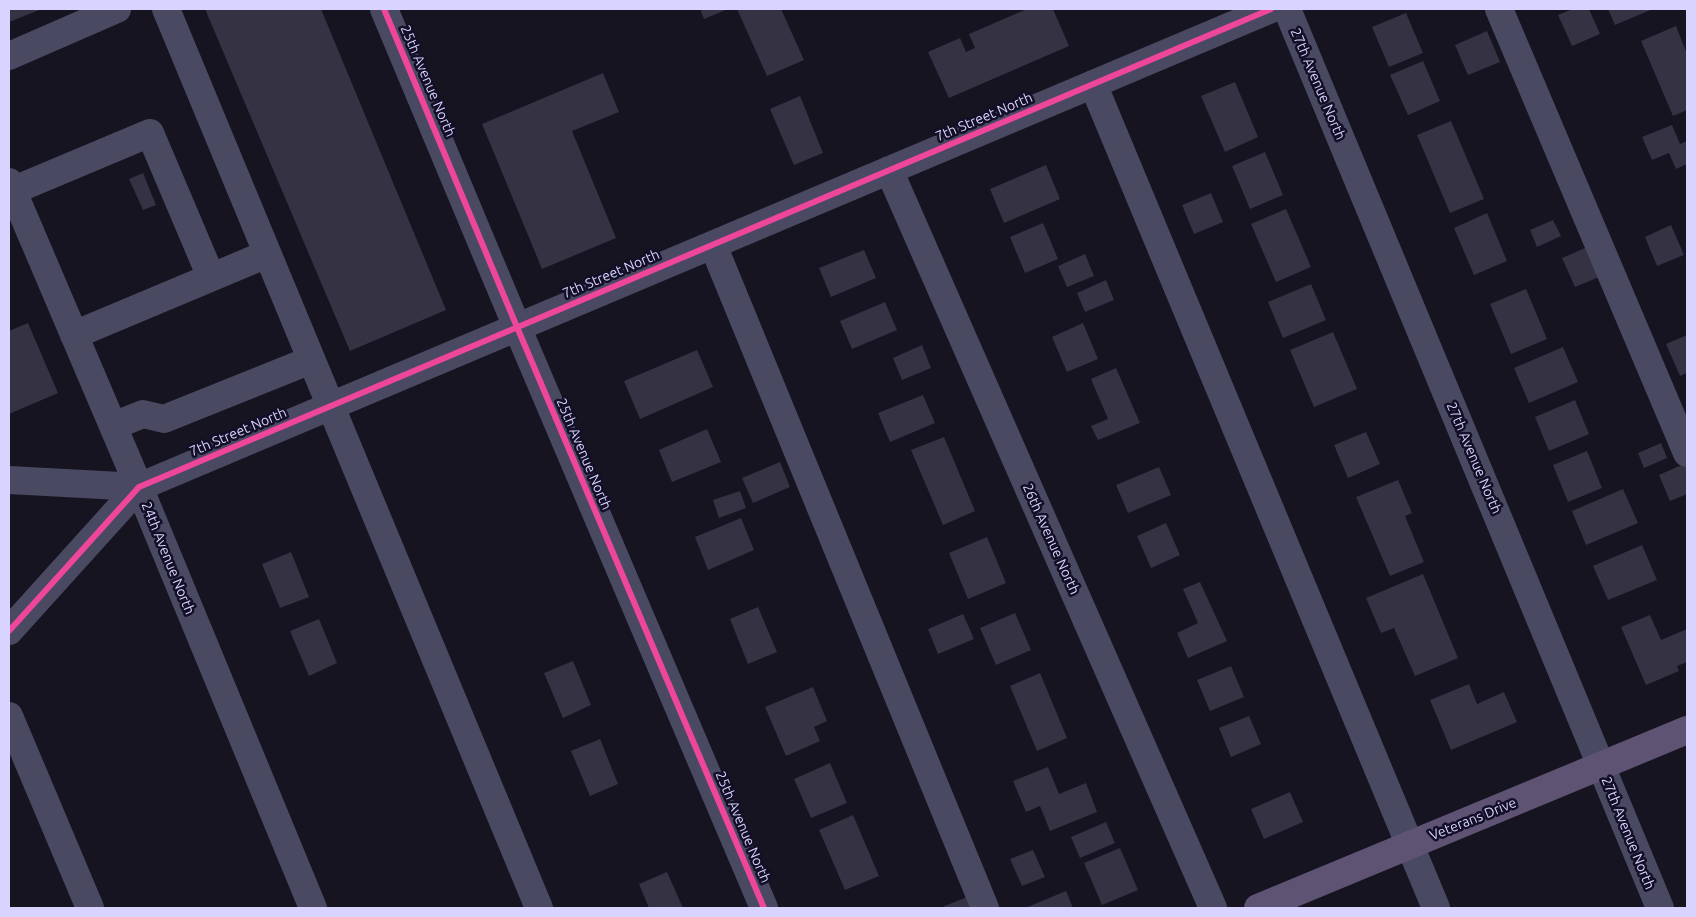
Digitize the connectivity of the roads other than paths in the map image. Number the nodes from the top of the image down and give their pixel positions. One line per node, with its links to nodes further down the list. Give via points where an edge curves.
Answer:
1 (117, 9): 7 (street)
2 (166, 9): 12 (street)
3 (384, 9): 14 (street, 25th Avenue North)
4 (1271, 9): 8 (street, 7th Street North)
5 (1287, 9): 25 (street, 27th Avenue North)
6 (1499, 9): 19 (street)
7 (9, 56)
8 (1093, 84): 9 (street, 7th Street North); 26 (street)
9 (889, 170): 11 (street, 7th Street North); 32 (street, 26th Avenue North)
10 (11, 186): 13 (street, via 150,133); 15 (street, 24th Avenue North)
11 (713, 244): 14 (street, 7th Street North); 31 (street)
12 (267, 254): 13 (street); 16 (street)
13 (212, 277): 15 (street)
14 (517, 327): 17 (street, 7th Street North); 30 (street, 25th Avenue North)
15 (74, 335): 18 (street, 24th Avenue North)
16 (311, 360): 17 (street); 18 (street, via 164,419 143,414)
17 (330, 406): 21 (street, 7th Street North); 29 (street)
18 (113, 426): 21 (street, 24th Avenue North)
19 (1687, 453)
20 (9, 480): 21 (street)
21 (139, 487): 22 (street, 7th Street North); 28 (street, 24th Avenue North)
22 (9, 631)
23 (9, 716): 27 (street)
24 (1687, 730): 25 (main road, Veterans Drive)
25 (1601, 766): 26 (main road, Veterans Drive); 35 (street, 27th Avenue North)
26 (1409, 846): 33 (main road, Veterans Drive); 34 (street)
27 (90, 908)
28 (313, 908)
29 (539, 908)
30 (764, 908)
31 (985, 908)
32 (1213, 908)
33 (1258, 908)
34 (1436, 908)
35 (1660, 908)

